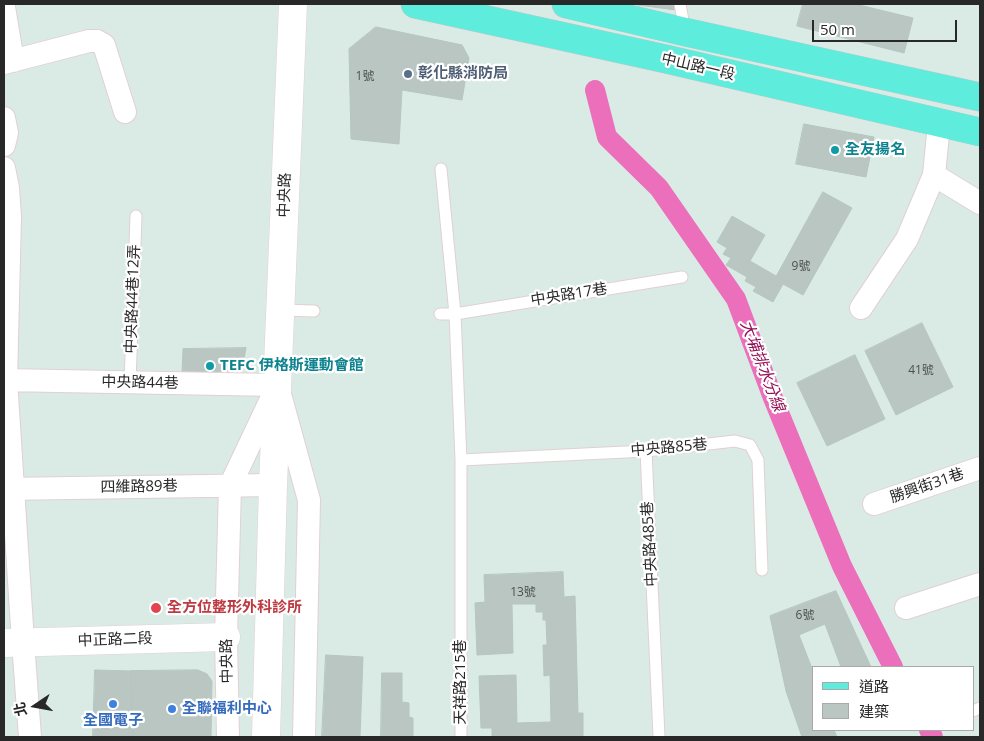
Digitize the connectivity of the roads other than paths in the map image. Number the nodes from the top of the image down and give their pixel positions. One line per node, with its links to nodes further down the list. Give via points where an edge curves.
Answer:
1 (294, 4): 23 (street, 中央路)
2 (415, 4): 6 (main road, 中山路一段)
3 (566, 4): 7 (main road, 中山路一段)
4 (680, 4): 8 (lane)
5 (4, 7): 9 (street)
6 (454, 8): 13 (main road, 中山路一段)
7 (611, 10): 8 (main road, 中山路一段)
8 (685, 32): 10 (main road, 中山路一段)
9 (8, 62): 11 (street, via 98,40 104,45)
10 (980, 97)
11 (125, 112)
12 (4, 118): 15 (street, via 7,133)
13 (939, 124): 14 (main road, 中山路一段); 18 (street)
14 (980, 132)
15 (4, 145)
16 (4, 168): 27 (street, via 10,218)
17 (441, 169): 26 (lane)
18 (934, 175): 19 (street); 22 (street, via 907,239)
19 (980, 204)
20 (136, 216): 28 (lane, 中央路44巷12弄)
21 (682, 277): 26 (lane, 中央路17巷)
22 (861, 308)
23 (280, 310): 24 (lane); 29 (street, 中央路)
24 (314, 311)
25 (440, 314): 26 (lane, 中央路17巷)
26 (456, 314): 31 (lane)
27 (5, 380): 28 (street, 中央路44巷); 35 (street)
28 (130, 382): 29 (street, 中央路44巷)
29 (277, 385): 33 (street, 中央路); 34 (street, 中央路); 45 (street, 中央路, via 309,500)
30 (646, 451): 31 (lane, 中央路85巷); 37 (lane, 中央路85巷, via 735,442 750,445 758,460); 47 (lane, 中央路485巷)
31 (461, 460): 46 (lane, 天祥路215巷)
32 (980, 468): 36 (street, 勝興街31巷)
33 (273, 485): 34 (street, 四維路89巷); 44 (street, 中央路)
34 (230, 486): 35 (street, 四維路89巷); 40 (street, 中央路)
35 (8, 489): 41 (street)
36 (874, 504)
37 (762, 570)
38 (980, 584): 39 (street)
39 (906, 608)
40 (226, 637): 41 (street, 中正路二段); 43 (street, 中央路)
41 (13, 642): 42 (street)
42 (30, 737)
43 (228, 737)
44 (266, 737)
45 (304, 737)
46 (461, 737)
47 (659, 737)

